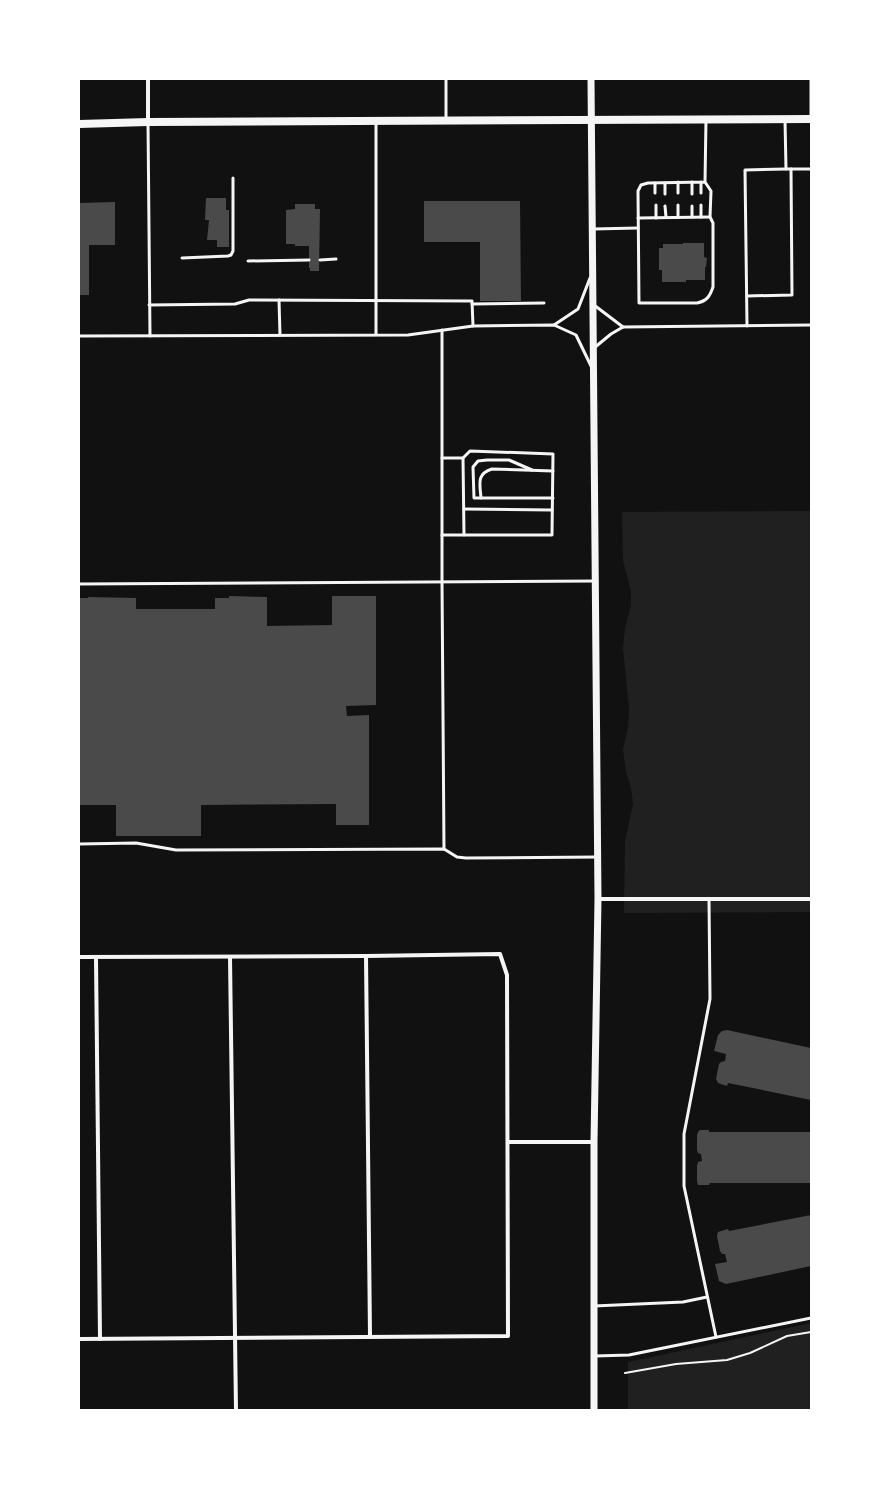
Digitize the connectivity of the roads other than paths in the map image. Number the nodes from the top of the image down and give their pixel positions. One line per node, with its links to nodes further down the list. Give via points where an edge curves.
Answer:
1 (148, 79): 11 (street)
2 (446, 79): 10 (lane)
3 (591, 79): 5 (street)
4 (811, 79): 8 (lane)
5 (592, 119): 6 (main road); 10 (main road); 41 (street)
6 (706, 119): 7 (main road); 20 (lane)
7 (785, 119): 8 (main road); 13 (lane)
8 (811, 119)
9 (376, 120): 10 (main road); 11 (main road); 50 (lane)
10 (446, 120)
11 (148, 122): 12 (main road); 54 (lane)
12 (79, 124)
13 (786, 169): 14 (lane); 48 (lane, via 745,170)
14 (791, 169): 15 (lane); 48 (lane, via 792,296)
15 (811, 169)
16 (233, 178): 42 (lane, via 231,255)
17 (678, 182): 18 (lane); 22 (lane); 24 (lane)
18 (692, 182): 19 (lane); 27 (lane)
19 (701, 182): 20 (lane); 25 (lane)
20 (705, 182): 37 (lane, via 710,191)
21 (655, 183): 22 (lane); 23 (lane); 38 (lane, via 641,185 638,191)
22 (665, 183): 26 (lane)
23 (655, 193)
24 (678, 193)
25 (701, 193)
26 (665, 194)
27 (692, 194)
28 (656, 205): 39 (lane)
29 (678, 205): 34 (lane)
30 (701, 205): 36 (lane)
31 (665, 206): 33 (lane)
32 (692, 206): 35 (lane)
33 (666, 217): 34 (lane); 39 (lane)
34 (678, 217): 35 (lane)
35 (692, 217): 36 (lane)
36 (701, 217): 37 (lane)
37 (710, 217): 40 (lane, via 713,223 713,288 704,302 639,303)
38 (638, 218): 39 (lane); 40 (lane)
39 (656, 218)
40 (638, 228): 41 (lane)
41 (593, 229): 47 (street)
42 (182, 258)
43 (309, 260): 46 (lane)
44 (320, 260): 45 (lane)
45 (336, 260)
46 (248, 261)
47 (593, 270): 53 (street); 55 (lane, via 578,309)
48 (747, 296): 58 (lane)
49 (279, 300): 50 (lane); 54 (lane, via 249,300 235,304); 62 (lane)
50 (376, 300): 51 (lane, via 472,301); 61 (lane)
51 (472, 304): 52 (lane); 57 (lane)
52 (544, 304)
53 (593, 304): 59 (lane); 65 (street)
54 (149, 305): 64 (lane)
55 (554, 325): 57 (lane); 66 (lane, via 576,336)
56 (811, 325): 58 (lane)
57 (472, 326): 60 (lane)
58 (747, 326): 59 (lane)
59 (622, 327): 65 (lane)
60 (442, 330): 61 (lane, via 408,335); 67 (lane)
61 (376, 334): 62 (lane)
62 (280, 335): 64 (lane)
63 (79, 336): 64 (lane)
64 (150, 336)
65 (594, 348): 66 (street)
66 (594, 372): 77 (street)
67 (442, 458): 68 (lane); 75 (lane)
68 (463, 458): 70 (lane, via 470,451 553,454); 73 (lane)
69 (532, 470): 70 (lane); 71 (lane, via 484,471 480,477); 71 (lane, via 509,460 478,461 473,467 474,498)
70 (553, 471): 72 (lane)
71 (481, 498): 72 (lane)
72 (553, 498): 74 (lane)
73 (464, 509): 74 (lane); 76 (lane)
74 (552, 510): 76 (lane, via 552,535)
75 (442, 535): 76 (lane); 78 (lane)
76 (464, 535)
77 (596, 581): 78 (lane); 82 (street)
78 (442, 582): 79 (lane); 81 (lane)
79 (79, 584)
80 (79, 844): 81 (lane, via 136,843 176,850)
81 (444, 849): 82 (lane, via 458,857 466,858)
82 (598, 857): 83 (street)
83 (598, 899): 84 (street); 91 (street)
84 (709, 899): 85 (street); 92 (lane, via 710,999 684,1134 684,1186)
85 (811, 900)
86 (366, 956): 88 (street); 90 (street, via 500,954 507,975); 95 (street)
87 (79, 957): 89 (street)
88 (230, 957): 89 (street); 97 (street)
89 (96, 958): 99 (street)
90 (508, 1142): 91 (street); 95 (street, via 508,1336)
91 (594, 1142): 93 (street)
92 (707, 1298): 93 (lane, via 682,1302); 96 (lane)
93 (594, 1306): 100 (street)
94 (811, 1318): 96 (lane)
95 (370, 1336): 97 (street)
96 (716, 1337): 100 (lane, via 629,1355)
97 (236, 1338): 99 (street); 101 (street)
98 (79, 1339): 99 (street)
99 (100, 1339)
100 (594, 1356): 102 (street)
101 (236, 1410)
102 (594, 1410)

